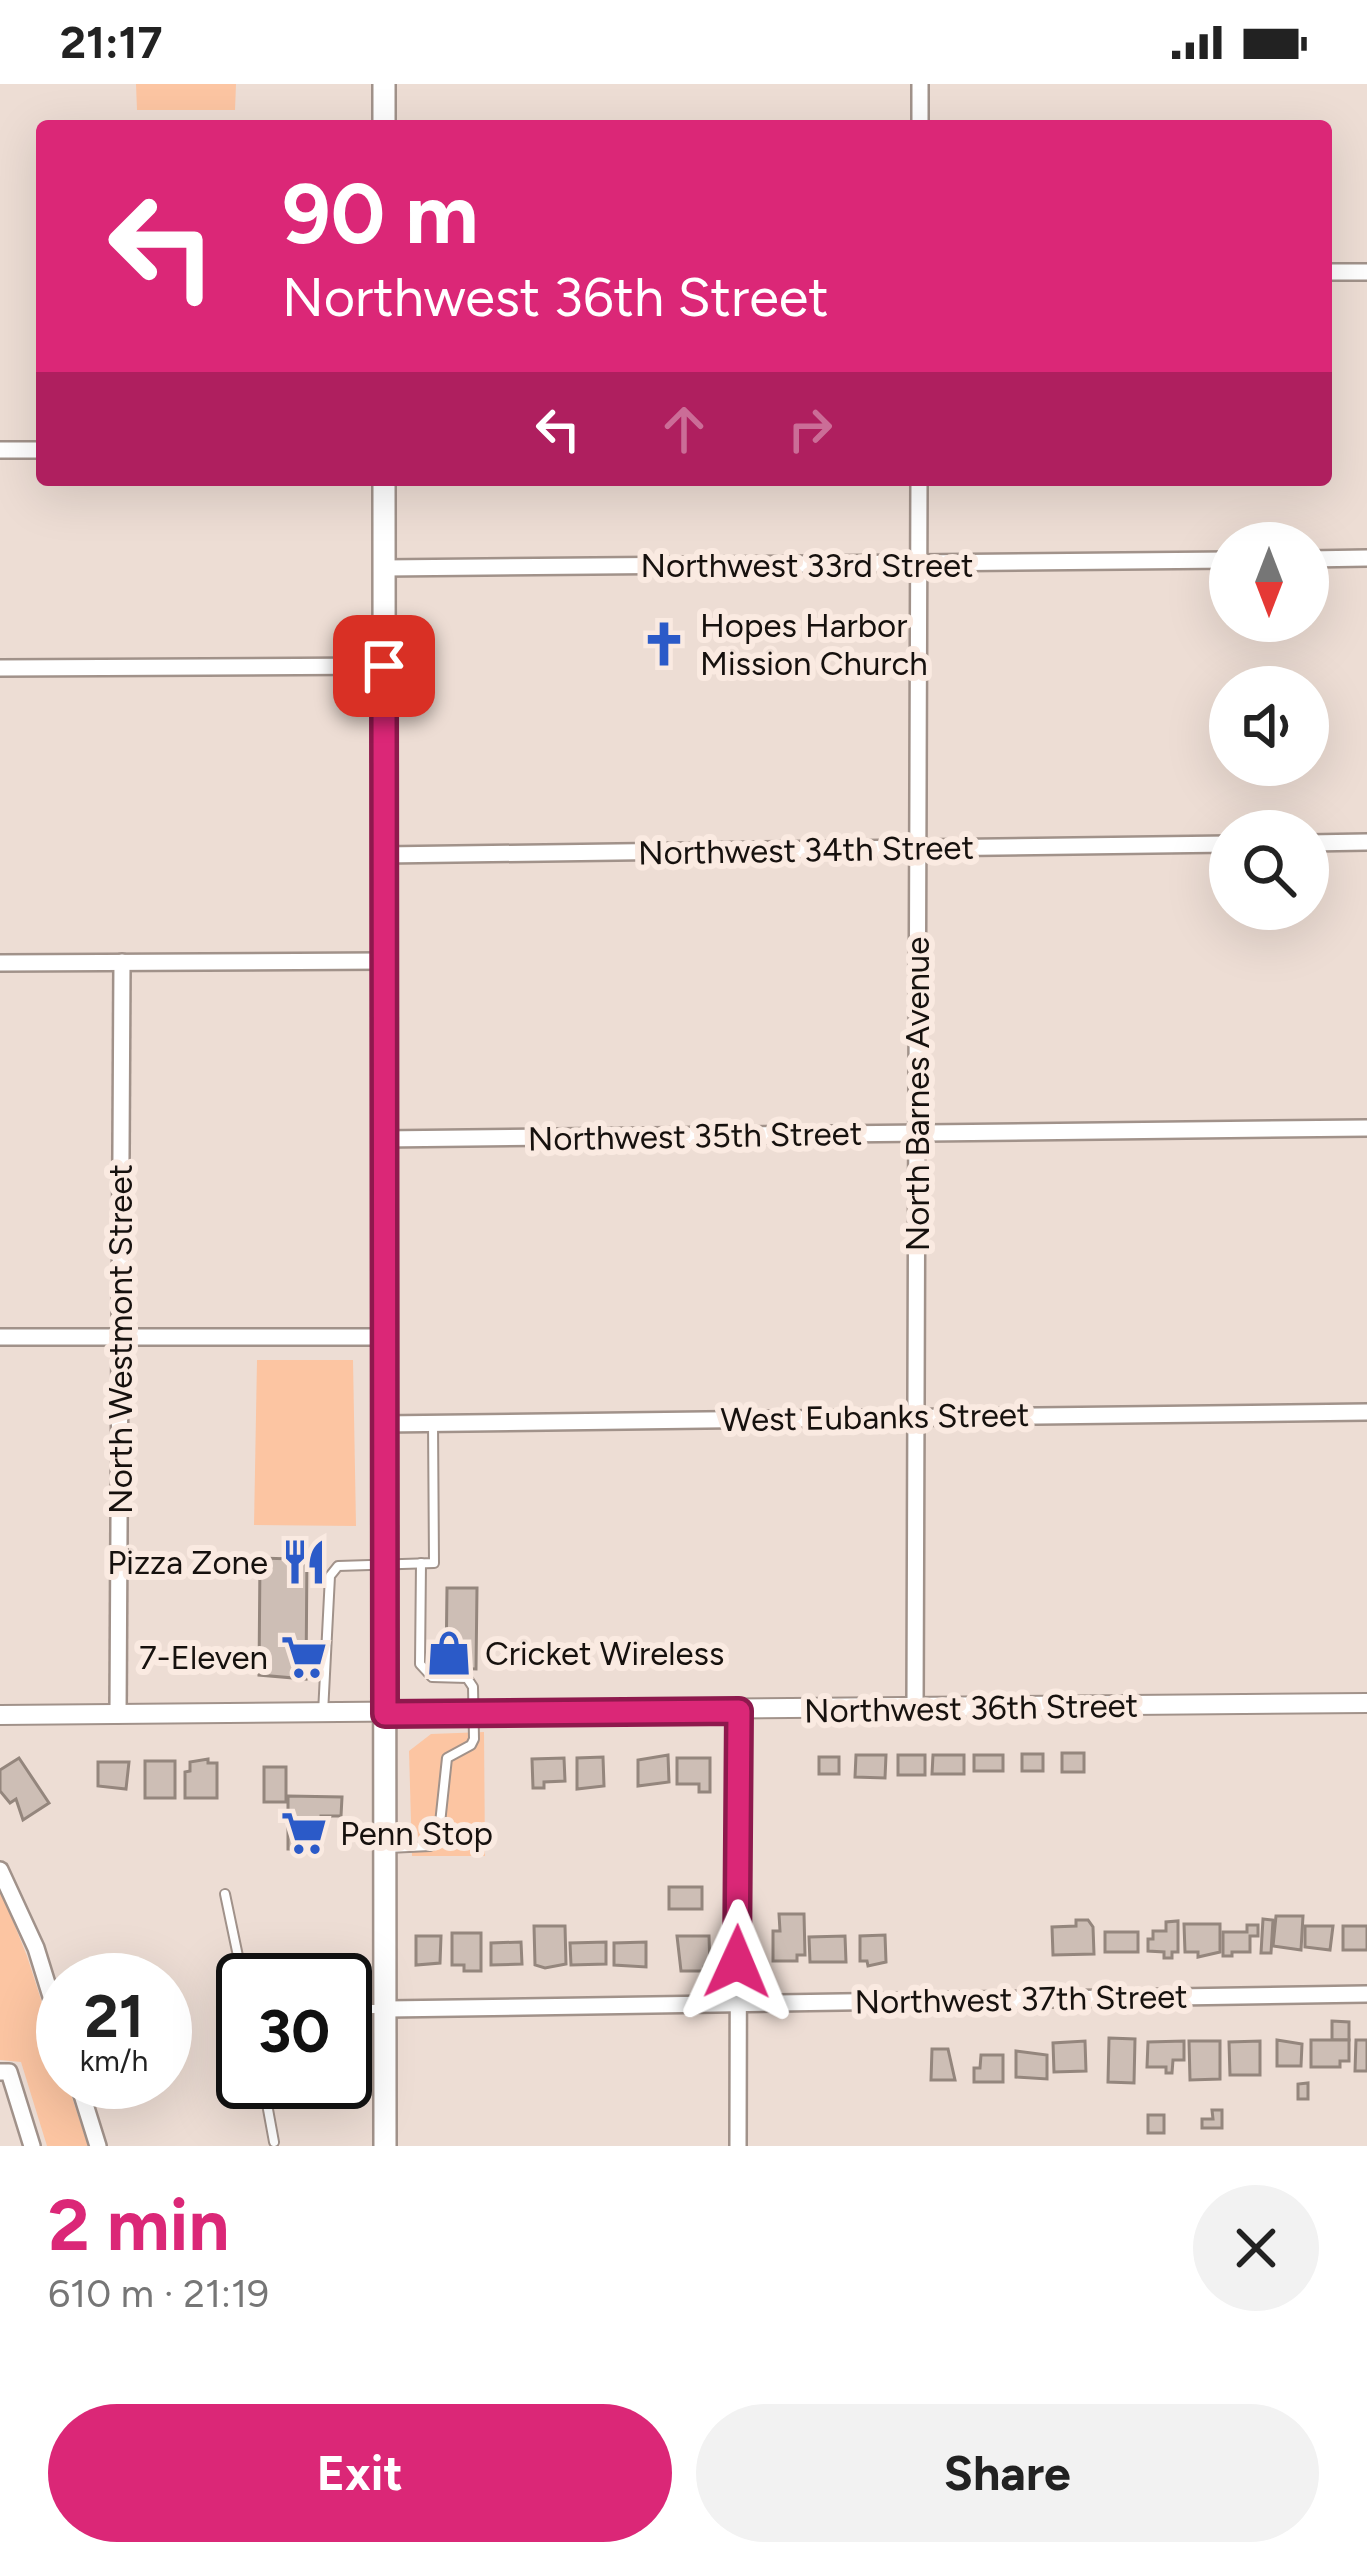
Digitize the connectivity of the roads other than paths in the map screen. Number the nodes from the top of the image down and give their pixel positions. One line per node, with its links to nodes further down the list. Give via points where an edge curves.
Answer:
1 (384, 84): 3 (main road)
2 (920, 84): 4 (street)
3 (384, 120)
4 (920, 120)
5 (1332, 272): 6 (street)
6 (1367, 272)
7 (36, 449): 8 (street)
8 (0, 450)
9 (384, 486): 15 (main road)
10 (919, 486): 14 (street, North Barnes Avenue)
11 (1367, 558): 12 (street)
12 (1329, 559)
13 (1209, 560): 14 (street, Northwest 33rd Street)
14 (918, 564): 15 (street, Northwest 33rd Street); 21 (street, North Barnes Avenue)
15 (384, 568): 16 (main road)
16 (384, 666): 17 (street); 22 (main road)
17 (0, 668)
18 (1367, 842): 19 (street)
19 (1329, 843)
20 (1209, 844): 21 (street, Northwest 34th Street)
21 (917, 849): 22 (street, Northwest 34th Street); 27 (street, North Barnes Avenue)
22 (383, 854): 24 (main road)
23 (122, 962): 24 (street); 25 (street); 30 (street, North Westmont Street)
24 (383, 962): 28 (main road)
25 (0, 963)
26 (1367, 1128): 27 (street, Northwest 35th Street)
27 (916, 1134): 28 (street, Northwest 35th Street); 33 (street, North Barnes Avenue)
28 (382, 1139): 31 (main road)
29 (0, 1337): 30 (street)
30 (120, 1337): 31 (street); 45 (street, North Westmont Street)
31 (382, 1337): 34 (main road)
32 (1367, 1412): 33 (street, West Eubanks Street)
33 (916, 1416): 35 (street, West Eubanks Street); 39 (street, North Barnes Avenue)
34 (382, 1424): 35 (street, West Eubanks Street); 36 (main road)
35 (433, 1424): 37 (lane, via 434,1563)
36 (385, 1562): 37 (lane); 42 (lane, via 338,1566 330,1576); 43 (main road)
37 (421, 1563): 41 (lane, via 421,1664 432,1677 467,1678)
38 (1367, 1703): 39 (street, Northwest 36th Street)
39 (915, 1709): 40 (street, Northwest 36th Street)
40 (739, 1711): 41 (street, Northwest 36th Street); 52 (street)
41 (474, 1713): 43 (street, Northwest 36th Street); 46 (lane, via 471,1745 447,1758 438,1842)
42 (323, 1714): 43 (street, Northwest 36th Street); 45 (street, Northwest 36th Street)
43 (385, 1714): 46 (main road)
44 (0, 1715): 45 (street, Northwest 36th Street)
45 (118, 1715)
46 (386, 1848): 54 (main road)
47 (0, 1870): 49 (street)
48 (225, 1894): 50 (lane)
49 (38, 1953)
50 (237, 1953)
51 (1367, 1994): 52 (street, Northwest 37th Street)
52 (737, 2003): 54 (street, Northwest 37th Street); 62 (street)
53 (372, 2009): 54 (lane)
54 (388, 2009): 61 (main road)
55 (0, 2072): 59 (street, via 9,2072)
56 (86, 2109): 60 (street)
57 (267, 2109): 58 (lane)
58 (274, 2142)
59 (32, 2146)
60 (98, 2146)
61 (385, 2146)
62 (738, 2146)

